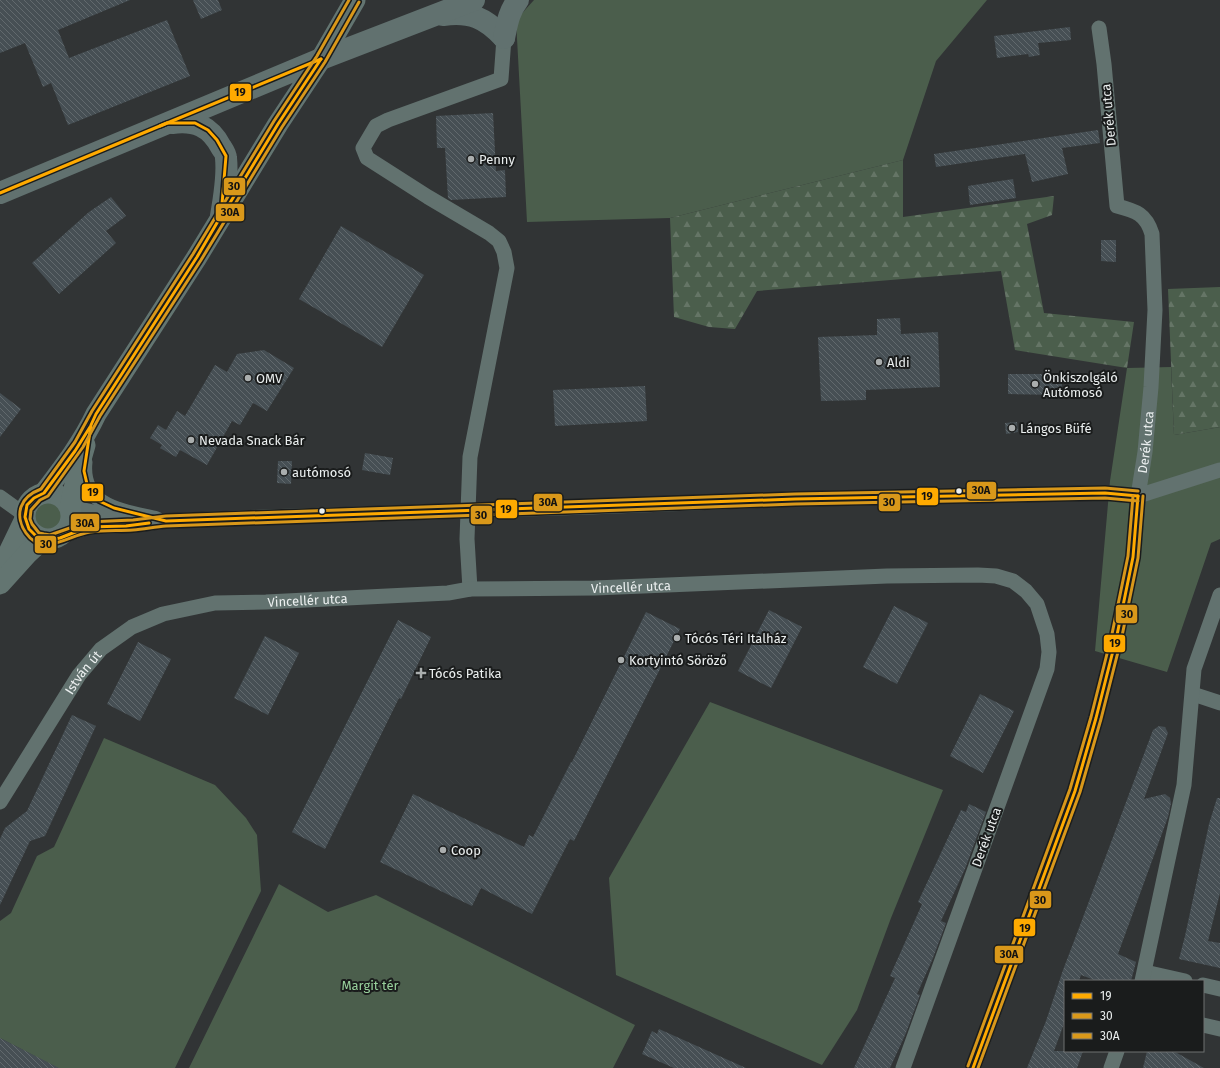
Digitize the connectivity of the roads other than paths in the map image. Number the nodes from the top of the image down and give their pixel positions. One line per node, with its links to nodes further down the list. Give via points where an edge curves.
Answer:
1 (355, 0): 6 (street)
2 (518, 0): 5 (main road, via 510,14)
3 (449, 6): 5 (main road, via 456,13 486,21); 6 (main road)
4 (1099, 28): 13 (street, Derék utca, via 1117,206 1139,214 1148,223 1152,234 1155,310 1151,387)
5 (504, 38): 16 (street, via 501,80 388,120 376,126 363,148 367,158 489,233 499,241 504,252 507,268 470,457)
6 (321, 59): 7 (main road); 9 (street)
7 (167, 123): 8 (main road); 9 (main road, via 195,123 208,130 217,140 226,156)
8 (0, 193)
9 (221, 216): 10 (street)
10 (91, 425): 12 (street); 15 (street); 18 (street, via 84,471 95,496 99,501 114,508)
11 (1220, 470): 13 (street)
12 (44, 493): 15 (street, via 57,494); 17 (street, via 30,501)
13 (1138, 496): 16 (street, via 1105,493 844,497); 37 (street, Derék utca, via 1133,557 1117,635 1075,791)
14 (0, 497): 17 (street)
15 (70, 507): 18 (street, via 107,515); 19 (street, via 71,524 66,532)
16 (468, 511): 18 (street); 22 (street)
17 (25, 517): 19 (street, via 36,537); 20 (street)
18 (166, 521): 19 (street, via 133,526 88,527)
19 (51, 538): 21 (street, via 28,552)
20 (0, 571)
21 (0, 584)
22 (470, 589): 24 (street, Vincellér utca, via 448,593); 25 (street, Vincellér utca, via 595,588 978,574 1013,581 1026,591)
23 (1220, 595): 26 (street, via 1194,669)
24 (215, 603): 28 (street, István út, via 163,614 132,627 101,649 79,675)
25 (1036, 604): 36 (street, Derék utca, via 1048,634 1047,669)
26 (1193, 694): 27 (street); 29 (street, via 1184,785)
27 (1220, 703)
28 (0, 802)
29 (1143, 976): 30 (street)
30 (1177, 980)
31 (1204, 985): 32 (street)
32 (1220, 989)
33 (1204, 1025): 34 (street)
34 (1220, 1029)
35 (1118, 1052): 38 (street)
36 (903, 1068)
37 (973, 1068)
38 (1112, 1068)

